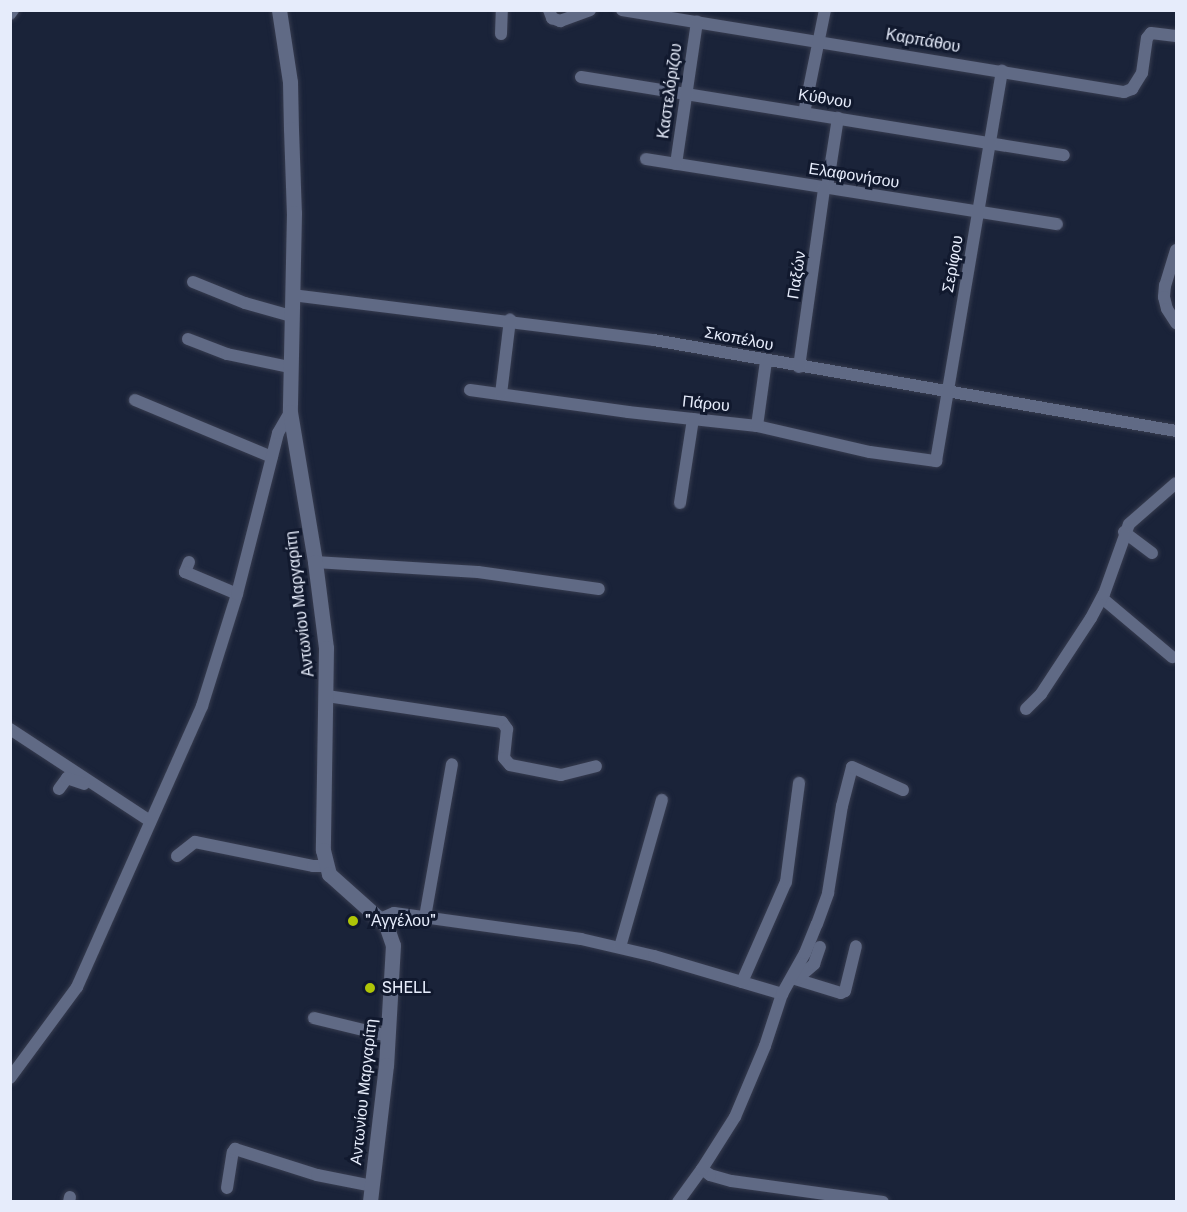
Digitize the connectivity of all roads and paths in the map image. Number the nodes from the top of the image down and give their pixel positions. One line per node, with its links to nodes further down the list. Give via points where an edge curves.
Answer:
1 (279, 10): 25 (street, Αντωνίου Μαργαρίτη, via 290,82)
2 (502, 10): 8 (street)
3 (549, 10): 4 (street, via 558,21)
4 (590, 10)
5 (622, 10): 7 (street, Καρπάθου)
6 (825, 10): 10 (street)
7 (697, 22): 10 (street, Καρπάθου); 13 (street, Καστελόριζου)
8 (501, 34)
9 (1176, 36): 11 (street, Καρπάθου, via 1151,33 1142,73 1132,88 1124,92)
10 (817, 41): 11 (street, Καρπάθου); 14 (street)
11 (1002, 72): 16 (street, Σερίφου)
12 (581, 77): 13 (street, Κύθνου)
13 (686, 94): 14 (street, Κύθνου); 19 (street, Καστελόριζου)
14 (804, 113): 15 (street, Κύθνου)
15 (838, 118): 16 (street, Κύθνου); 20 (street, Παξών)
16 (990, 143): 17 (street, Κύθνου); 21 (street, Σερίφου)
17 (1064, 155)
18 (646, 159): 19 (street, Ελαφονήσου)
19 (676, 164): 20 (street, Ελαφονήσου)
20 (826, 188): 21 (street, Ελαφονήσου); 32 (street, Παξών)
21 (979, 212): 22 (street, Ελαφονήσου); 34 (street, Σερίφου)
22 (1057, 224)
23 (1176, 250): 28 (street, via 1164,297)
24 (193, 282): 26 (street)
25 (292, 295): 26 (street, Αντωνίου Μαργαρίτη); 27 (street, Σκοπέλου)
26 (291, 316): 31 (street, Αντωνίου Μαργαρίτη)
27 (510, 320): 30 (street, Σκοπέλου, via 654,340); 35 (street)
28 (1176, 323)
29 (188, 339): 31 (street, via 226,354)
30 (766, 362): 32 (street, Σκοπέλου); 39 (street)
31 (289, 367): 37 (street, Αντωνίου Μαργαρίτη)
32 (799, 367): 34 (street, Σκοπέλου)
33 (470, 390): 35 (street, Πάρου)
34 (948, 393): 40 (street, Σκοπέλου); 42 (street, Σερίφου)
35 (501, 394): 38 (street, Πάρου)
36 (135, 400): 41 (street)
37 (290, 412): 41 (street, via 278,433); 48 (street, Αντωνίου Μαργαρίτη)
38 (693, 419): 39 (street, Πάρου); 44 (street)
39 (757, 426): 42 (street, Πάρου, via 870,452)
40 (1176, 431)
41 (272, 457): 50 (street)
42 (936, 461)
43 (1176, 483): 45 (street)
44 (680, 503)
45 (1124, 532): 46 (street); 51 (street)
46 (1152, 553)
47 (189, 562): 50 (street, via 185,572)
48 (315, 562): 49 (street, via 488,573); 53 (street, Αντωνίου Μαργαρίτη, via 326,648)
49 (598, 589)
50 (237, 594): 62 (street, via 202,706)
51 (1102, 598): 52 (street); 54 (street, via 1041,694)
52 (1172, 657)
53 (327, 696): 57 (street, via 502,722 507,729 504,758 510,765 561,775); 64 (street, Αντωνίου Μαργαρίτη, via 323,842)
54 (1026, 709)
55 (10, 729): 62 (street)
56 (453, 764): 65 (street)
57 (596, 766)
58 (799, 783): 71 (street, via 786,882)
59 (59, 789): 62 (street, via 67,778 77,780)
60 (903, 790): 70 (street, via 852,767 828,893)
61 (662, 800): 68 (street)
62 (148, 824): 75 (street, via 77,987)
63 (177, 856): 64 (street, via 195,842)
64 (326, 866): 66 (street, Αντωνίου Μαργαρίτη, via 338,885)
65 (424, 917): 66 (street, via 394,913); 68 (street)
66 (380, 919): 74 (street, Αντωνίου Μαργαρίτη, via 389,929 393,945)
67 (856, 946): 70 (street, via 845,991)
68 (620, 947): 71 (street)
69 (820, 947): 70 (street, via 814,964)
70 (794, 979): 72 (street)
71 (742, 982): 72 (street)
72 (782, 994): 76 (street, via 735,1117)
73 (314, 1018): 74 (street)
74 (388, 1036): 77 (street, Αντωνίου Μαργαρίτη)
75 (10, 1078)
76 (702, 1169): 80 (street); 81 (street, via 731,1181)
77 (372, 1186): 78 (street, via 317,1175 235,1149); 79 (street, Αντωνίου Μαργαρίτη)
78 (227, 1188)
79 (369, 1202)
80 (678, 1202)
81 (883, 1202)

